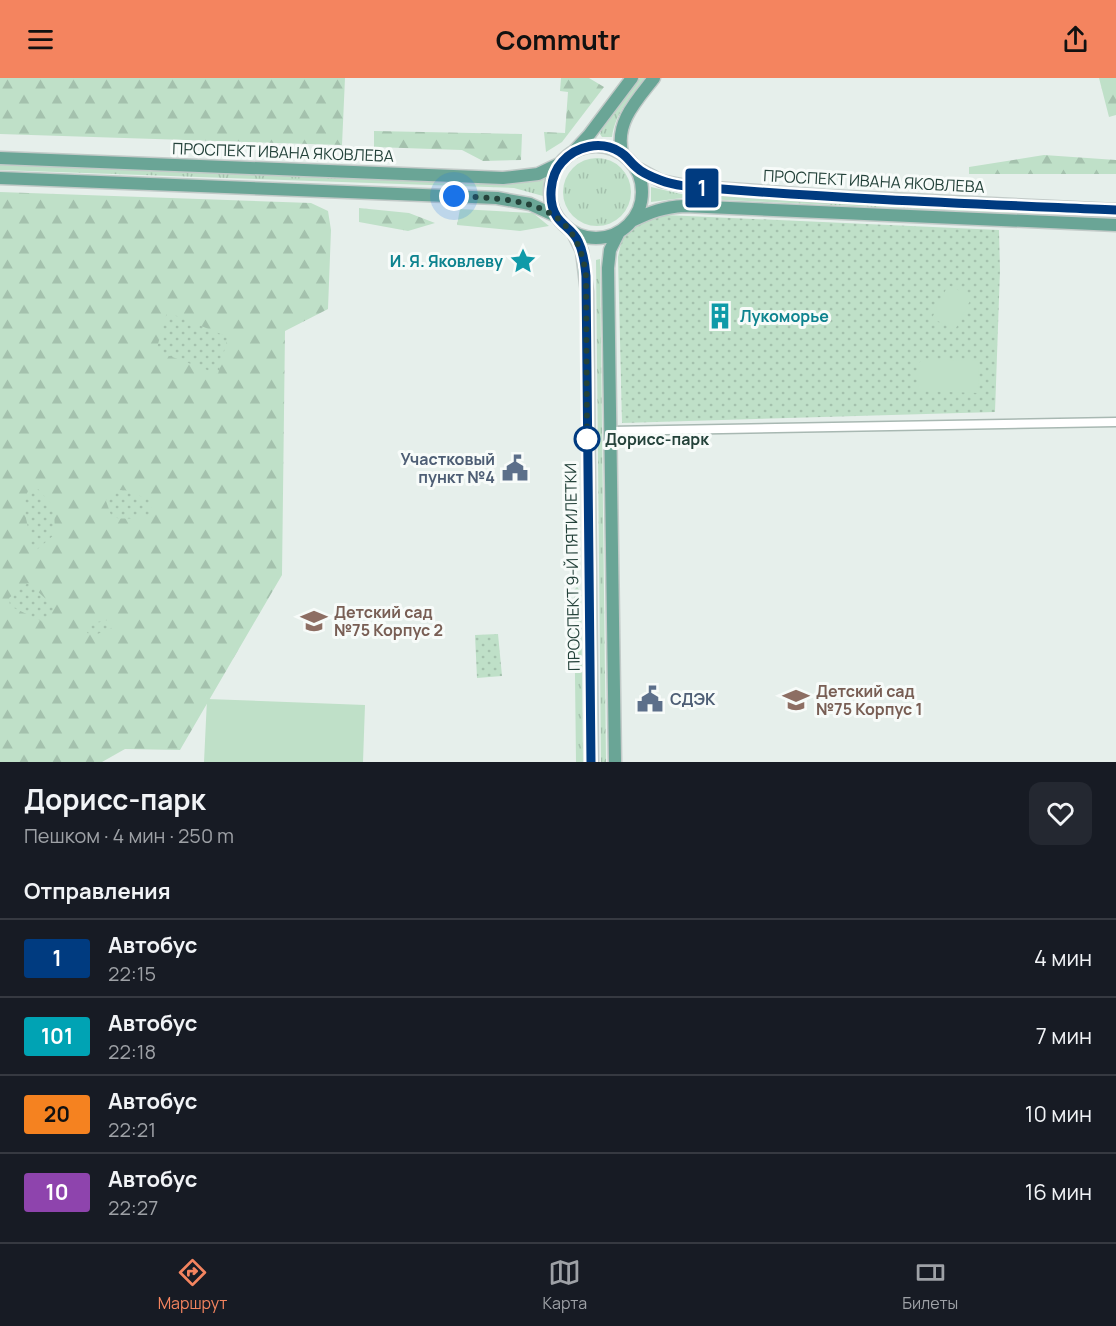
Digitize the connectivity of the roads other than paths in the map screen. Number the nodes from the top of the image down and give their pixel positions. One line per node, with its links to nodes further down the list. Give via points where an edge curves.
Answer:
1 (632, 78): 4 (main road)
2 (654, 78): 3 (main road, via 625,119 620,140)
3 (622, 152): 4 (main road, via 596,146); 7 (main road)
4 (573, 153): 6 (main road)
5 (0, 158): 6 (main road, ПРОСПЕКТ ИВАНА ЯКОВЛЕВА, via 503,178 538,174)
6 (561, 163): 10 (main road, via 551,191)
7 (635, 167): 9 (main road, ПРОСПЕКТ ИВАНА ЯКОВЛЕВА, via 661,181 686,186); 11 (main road, via 642,189)
8 (0, 178): 10 (main road, via 497,198 530,204)
9 (1116, 210)
10 (556, 216): 13 (main road)
11 (632, 221): 12 (main road, ПРОСПЕКТ ИВАНА ЯКОВЛЕВА, via 664,207 684,206); 14 (main road)
12 (1116, 225)
13 (572, 231): 14 (main road, via 601,238); 17 (main road, ПРОСПЕКТ 9-Й ПЯТИЛЕТКИ, via 582,251 586,284)
14 (619, 232): 16 (main road, via 611,243 608,268)
15 (1116, 422): 16 (street)
16 (610, 431): 18 (main road)
17 (591, 762)
18 (615, 762)

